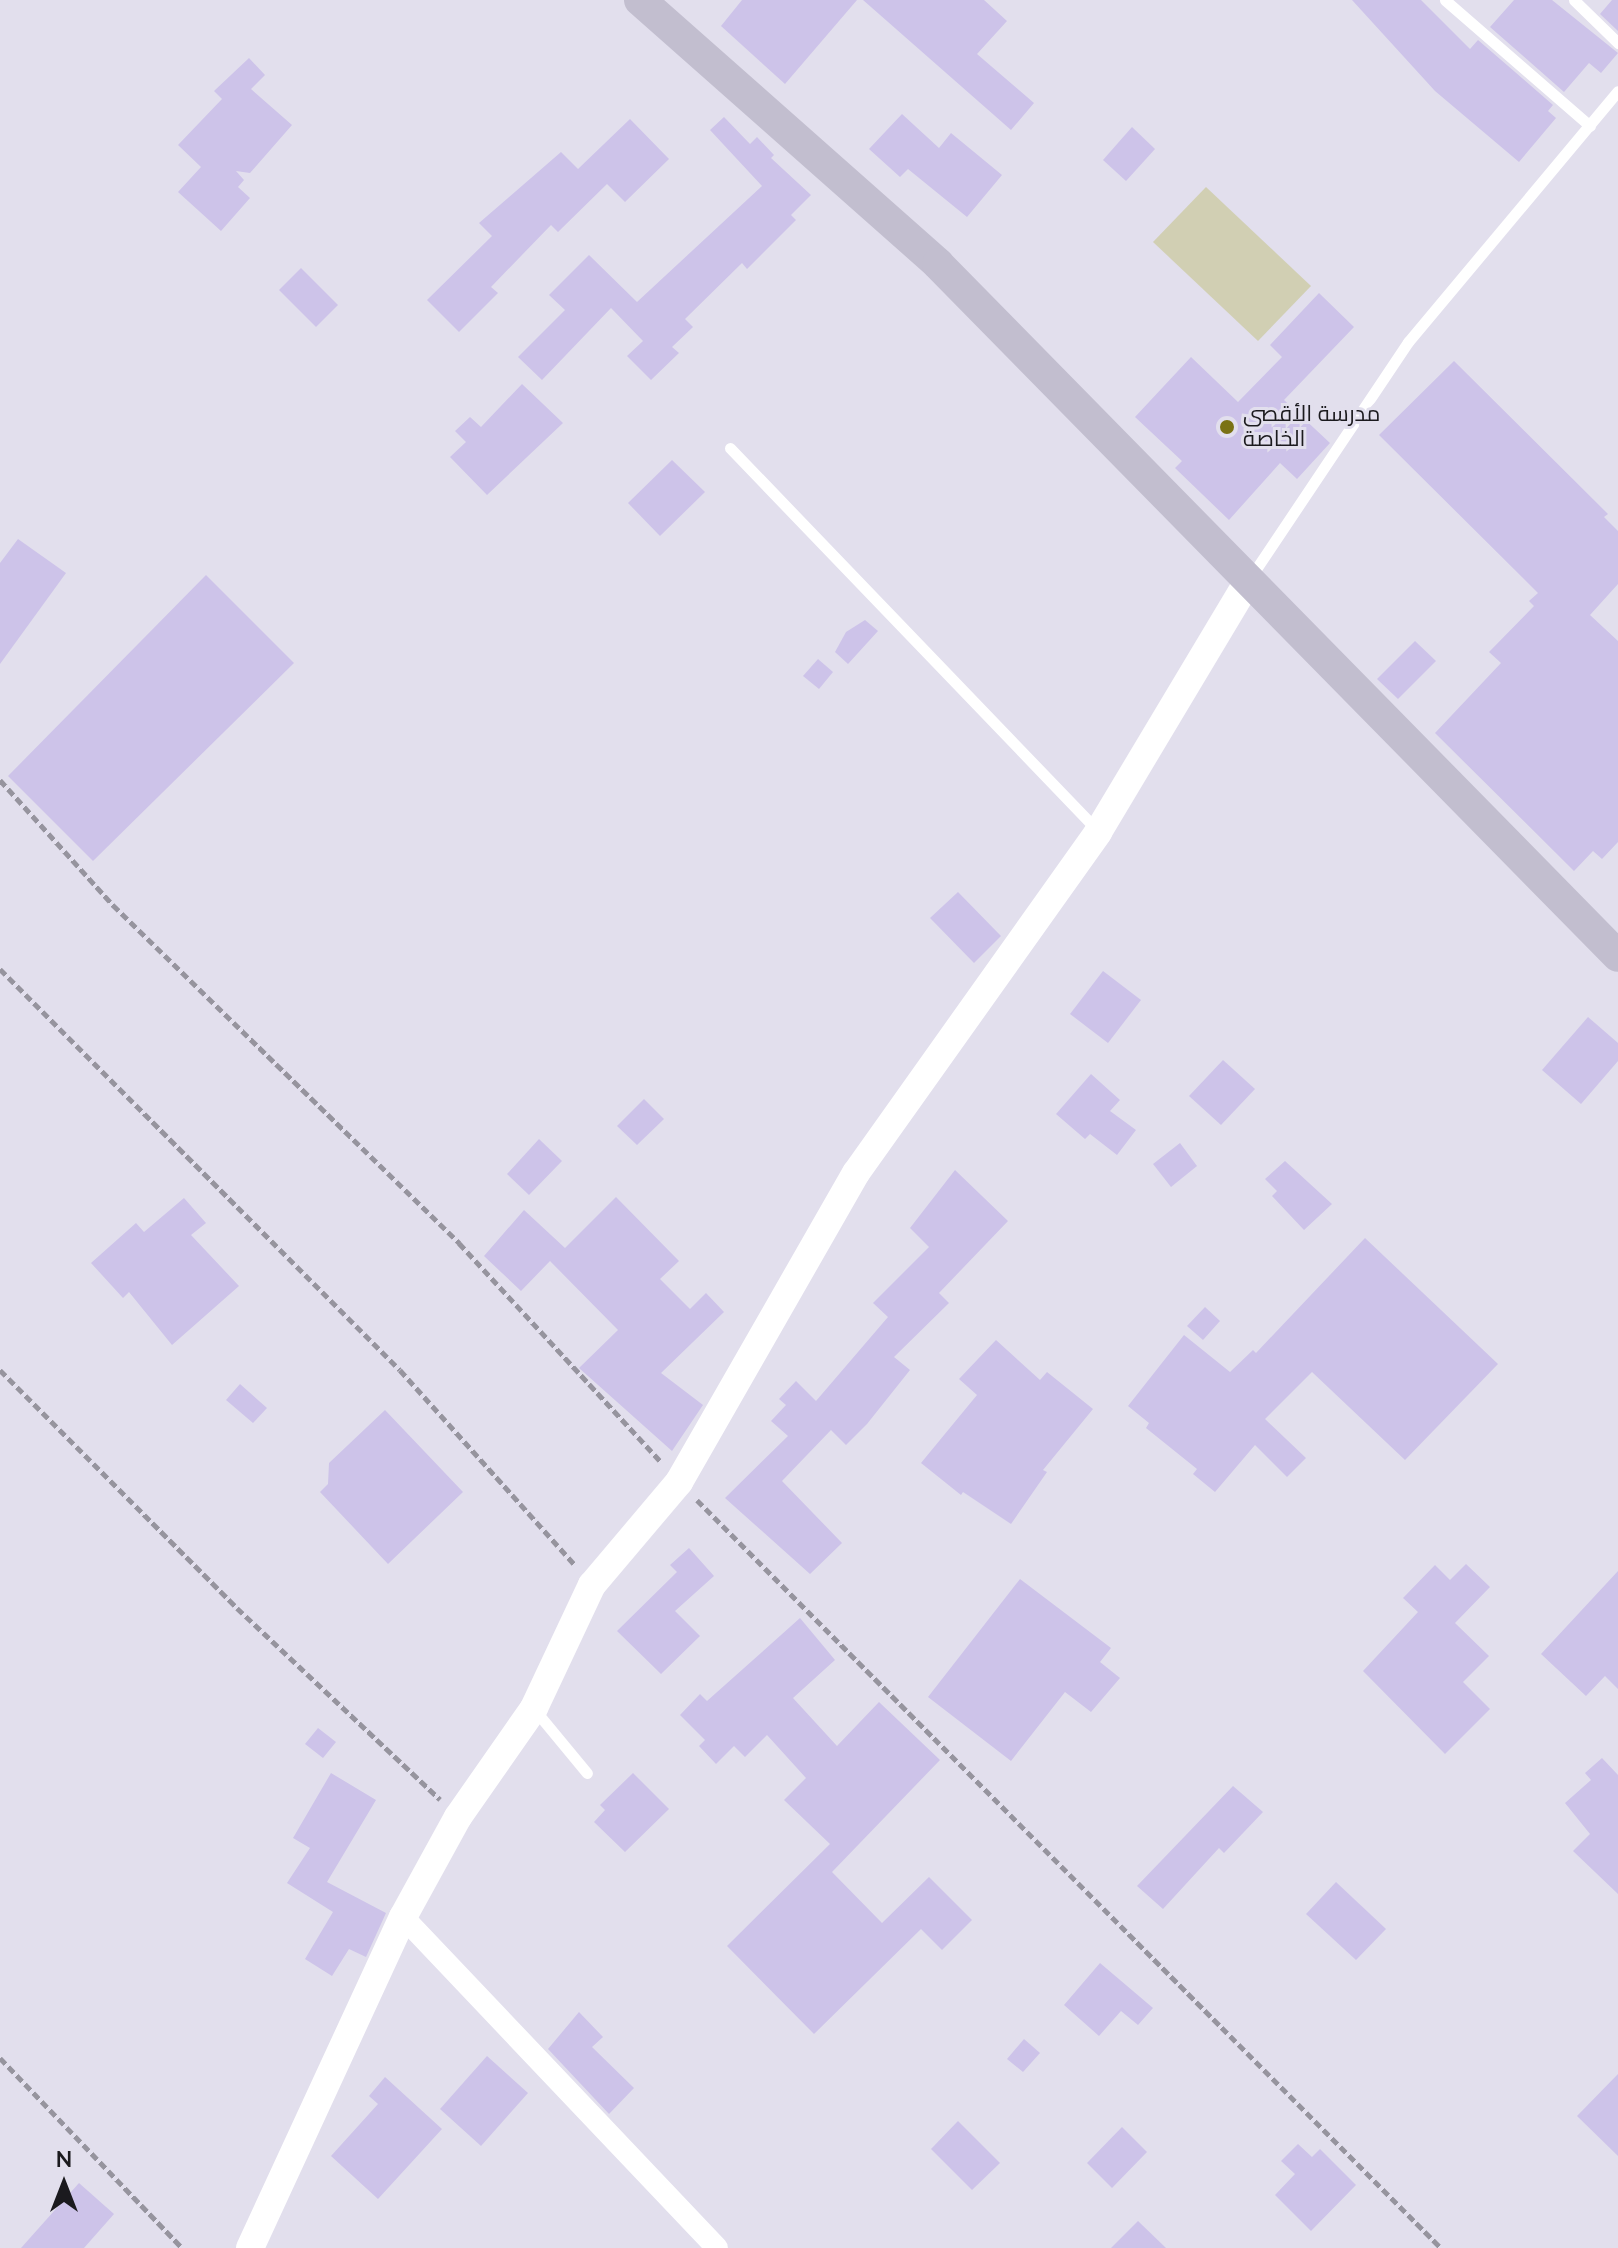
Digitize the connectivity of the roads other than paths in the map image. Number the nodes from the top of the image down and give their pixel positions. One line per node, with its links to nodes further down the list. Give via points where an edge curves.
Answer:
1 (640, 0): 8 (main road, via 938,264)
2 (1445, 0): 6 (lane)
3 (1574, 0): 4 (lane)
4 (1618, 43)
5 (1618, 91): 6 (lane)
6 (1590, 126): 8 (lane, via 1408,342)
7 (730, 448): 9 (lane)
8 (1248, 581): 9 (street); 10 (main road)
9 (1098, 832): 11 (street, via 856,1173 679,1482 592,1585)
10 (1614, 944)
11 (534, 1708): 12 (lane); 13 (street, via 458,1817)
12 (587, 1773)
13 (403, 1917): 14 (street); 15 (street)
14 (250, 2248)
15 (717, 2248)

